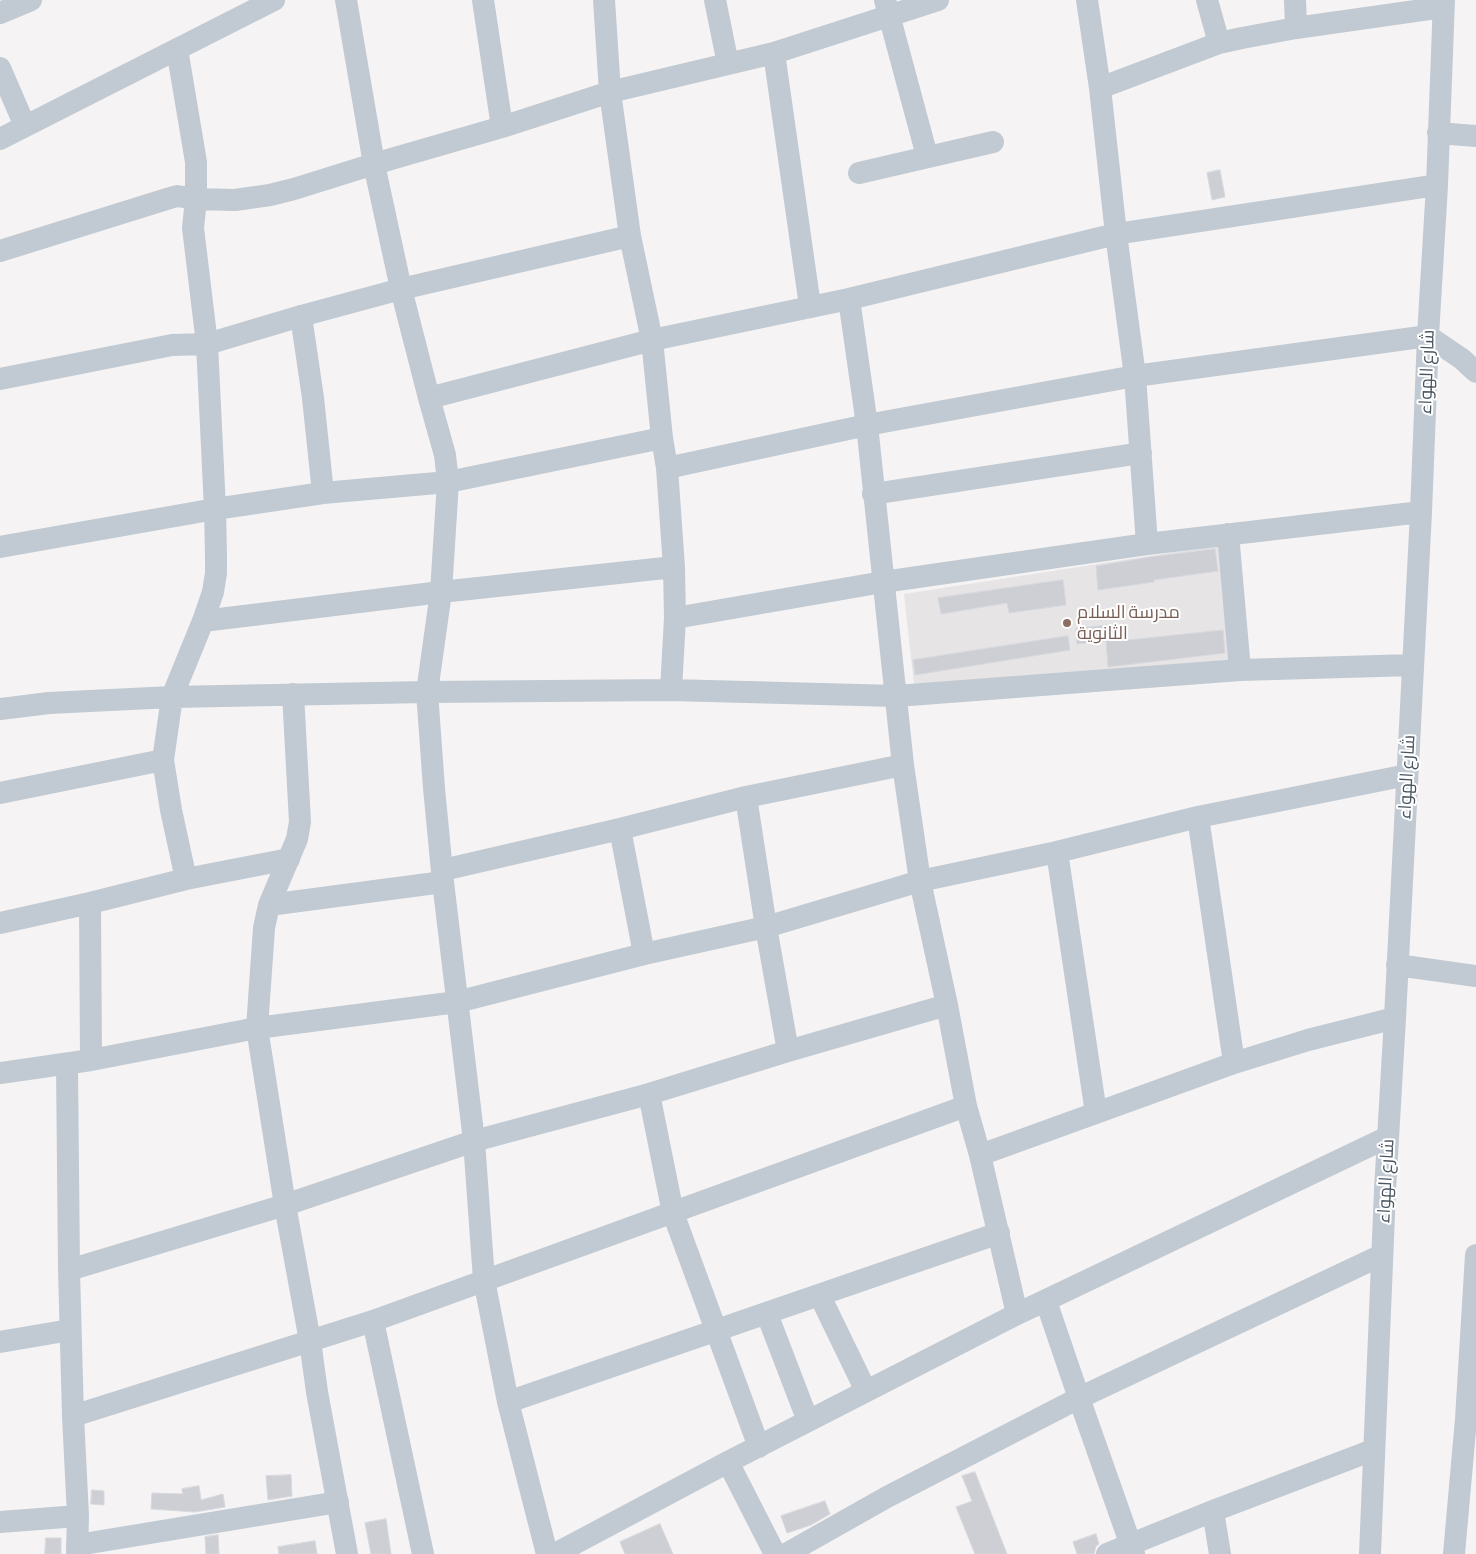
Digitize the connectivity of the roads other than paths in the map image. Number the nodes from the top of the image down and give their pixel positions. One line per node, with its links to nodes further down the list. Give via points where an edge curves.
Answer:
1 (31, 0): 13 (street)
2 (274, 0): 16 (street)
3 (346, 0): 29 (street)
4 (483, 0): 23 (street)
5 (604, 0): 21 (street)
6 (715, 0): 18 (street)
7 (938, 0): 12 (street)
8 (1087, 0): 20 (street)
9 (1207, 0): 15 (street)
10 (1295, 0): 14 (street)
11 (1444, 3): 14 (street); 24 (street, شارع الهواء)
12 (887, 8): 17 (street); 28 (street)
13 (0, 13)
14 (1296, 28): 15 (street)
15 (1219, 43): 20 (street)
16 (176, 49): 22 (street); 32 (street, via 194,147)
17 (774, 53): 18 (street); 38 (street)
18 (728, 64): 21 (street)
19 (0, 68): 22 (street)
20 (1100, 88): 33 (street)
21 (610, 92): 23 (street); 34 (street)
22 (25, 126): 26 (street)
23 (502, 127): 29 (street)
24 (1438, 133): 25 (street); 31 (street, شارع الهواء)
25 (1476, 136)
26 (0, 139)
27 (993, 142): 28 (street)
28 (927, 156): 30 (street)
29 (374, 164): 32 (street, via 270,194 236,200); 36 (street)
30 (859, 173)
31 (1437, 185): 33 (street); 40 (street, شارع الهواء)
32 (196, 199): 35 (street, via 177,196); 42 (street, via 194,234)
33 (1116, 234): 37 (street); 44 (street)
34 (630, 236): 36 (street); 41 (street)
35 (0, 251)
36 (401, 289): 39 (street); 46 (street)
37 (849, 299): 38 (street); 47 (street)
38 (810, 306): 41 (street)
39 (301, 316): 42 (street); 52 (street)
40 (1428, 336): 43 (street); 44 (street); 55 (street, شارع الهواء)
41 (652, 340): 46 (street); 48 (street)
42 (207, 344): 45 (street, via 172,345); 54 (street)
43 (1476, 372)
44 (1136, 376): 47 (street); 49 (street)
45 (0, 379)
46 (428, 398): 51 (street, via 445,455)
47 (867, 425): 50 (street); 53 (street)
48 (662, 438): 50 (street); 51 (street)
49 (1141, 453): 53 (street); 57 (street)
50 (667, 468): 59 (street)
51 (448, 482): 52 (street); 61 (street)
52 (323, 493): 54 (street)
53 (873, 494): 60 (street)
54 (215, 509): 58 (street); 63 (street, via 216,573)
55 (1421, 512): 56 (street); 64 (street, شارع الهواء)
56 (1228, 534): 57 (street); 65 (street)
57 (1147, 544): 60 (street)
58 (0, 548)
59 (674, 567): 61 (street); 62 (street)
60 (882, 582): 62 (street); 69 (street)
61 (441, 592): 63 (street); 67 (street)
62 (675, 618): 66 (street)
63 (203, 621): 70 (street)
64 (1413, 665): 65 (street); 74 (street, شارع الهواء)
65 (1240, 670): 69 (street)
66 (671, 690): 67 (street); 69 (street)
67 (426, 692): 68 (street); 81 (street)
68 (293, 694): 70 (street); 80 (street, via 300,822 298,839)
69 (896, 696): 73 (street)
70 (172, 697): 71 (street, via 48,703); 72 (street)
71 (0, 709)
72 (163, 760): 75 (street); 82 (street)
73 (903, 765): 76 (street); 83 (street)
74 (1407, 775): 77 (street); 89 (street, شارع الهواء)
75 (0, 793)
76 (746, 797): 78 (street); 87 (street)
77 (1198, 817): 79 (street); 97 (street)
78 (620, 829): 81 (street); 88 (street)
79 (1056, 852): 83 (street); 102 (street)
80 (289, 859): 82 (street); 85 (street)
81 (443, 876): 85 (street); 91 (street)
82 (186, 879): 84 (street)
83 (920, 881): 87 (street); 92 (street)
84 (90, 903): 86 (street); 96 (street)
85 (269, 905): 94 (street, via 264,928)
86 (0, 923)
87 (766, 926): 88 (street); 95 (street)
88 (644, 954): 91 (street)
89 (1397, 966): 90 (street); 93 (street, شارع الهواء)
90 (1476, 976)
91 (457, 1002): 94 (street); 104 (street)
92 (947, 1005): 95 (street); 101 (street)
93 (1395, 1018): 97 (street); 103 (street, شارع الهواء)
94 (257, 1028): 96 (street); 106 (street)
95 (788, 1050): 100 (street)
96 (91, 1060): 98 (street)
97 (1234, 1063): 102 (street)
98 (67, 1064): 99 (street); 112 (street)
99 (0, 1073)
100 (649, 1094): 104 (street); 107 (street)
101 (966, 1106): 105 (street); 107 (street)
102 (1096, 1113): 105 (street)
103 (1388, 1137): 109 (street, شارع الهواء); 115 (street)
104 (474, 1141): 106 (street); 113 (street)
105 (980, 1155): 108 (street)
106 (285, 1205): 112 (street); 122 (street)
107 (673, 1213): 113 (street); 120 (street)
108 (999, 1233): 114 (street); 117 (street)
109 (1382, 1255): 124 (street); 129 (street, شارع الهواء)
110 (1476, 1255): 111 (street)
111 (1476, 1261): 146 (street)
112 (69, 1270): 119 (street)
113 (484, 1280): 118 (street); 125 (street)
114 (820, 1296): 116 (street); 123 (street)
115 (1046, 1301): 117 (street); 124 (street)
116 (767, 1314): 120 (street); 127 (street)
117 (1017, 1314): 123 (street)
118 (373, 1321): 122 (street); 138 (street)
119 (70, 1330): 121 (street); 126 (street)
120 (716, 1332): 125 (street); 128 (street)
121 (0, 1342)
122 (310, 1342): 126 (street); 131 (street)
123 (866, 1391): 127 (street)
124 (1078, 1398): 135 (street); 142 (street, via 887,1497)
125 (508, 1402): 139 (street)
126 (73, 1416): 133 (street)
127 (808, 1421): 128 (street)
128 (759, 1447): 130 (street)
129 (1374, 1450): 132 (street); 145 (street, شارع الهواء)
130 (728, 1462): 140 (street); 141 (street)
131 (338, 1502): 136 (street); 137 (street)
132 (1213, 1511): 135 (street); 144 (street)
133 (78, 1516): 134 (street); 136 (street)
134 (0, 1522)
135 (1132, 1549): 143 (street)
136 (77, 1550)
137 (347, 1554)
138 (423, 1554)
139 (547, 1554)
140 (555, 1554)
141 (775, 1554)
142 (786, 1554)
143 (1107, 1554)
144 (1220, 1554)
145 (1370, 1554)
146 (1454, 1554)

